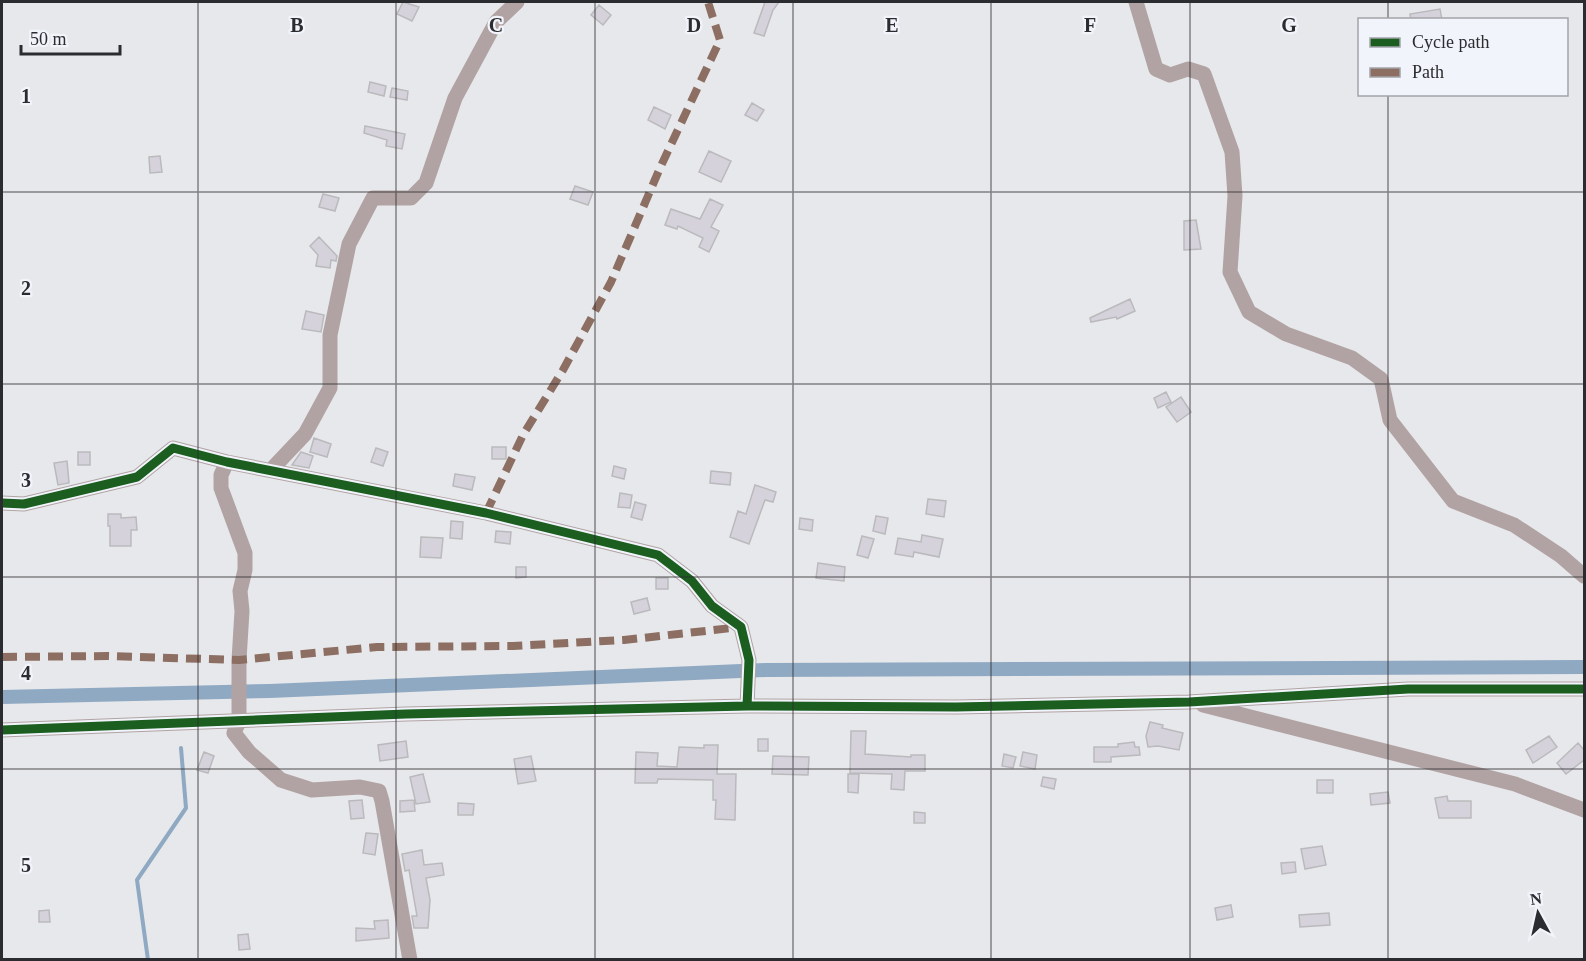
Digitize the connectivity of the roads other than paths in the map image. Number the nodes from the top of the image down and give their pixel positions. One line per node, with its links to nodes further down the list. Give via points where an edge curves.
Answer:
1 (517, 2): 4 (street, via 496,22 455,98 426,183 411,198 373,198 349,244 330,335 330,388 304,434)
2 (1136, 2): 6 (street, via 1156,69 1170,75 1188,69 1204,74 1232,152 1235,196 1230,272 1249,312 1286,334 1352,358 1381,378 1390,420 1453,501 1514,525)
3 (227, 462): 4 (street); 5 (street, via 173,448 136,477 24,504); 10 (street, via 221,488 245,553 240,591)
4 (271, 470): 8 (street, via 486,513 658,555 692,581 712,606 741,627 749,660)
5 (2, 503)
6 (1584, 576)
7 (1584, 689): 9 (street, via 1408,689)
8 (748, 700): 9 (street, via 956,707); 10 (street)
9 (1189, 702): 12 (street, via 1515,784)
10 (239, 721): 11 (street); 13 (street, via 234,733 281,780 312,790 360,787 379,791)
11 (2, 729)
12 (1584, 810)
13 (410, 960)

